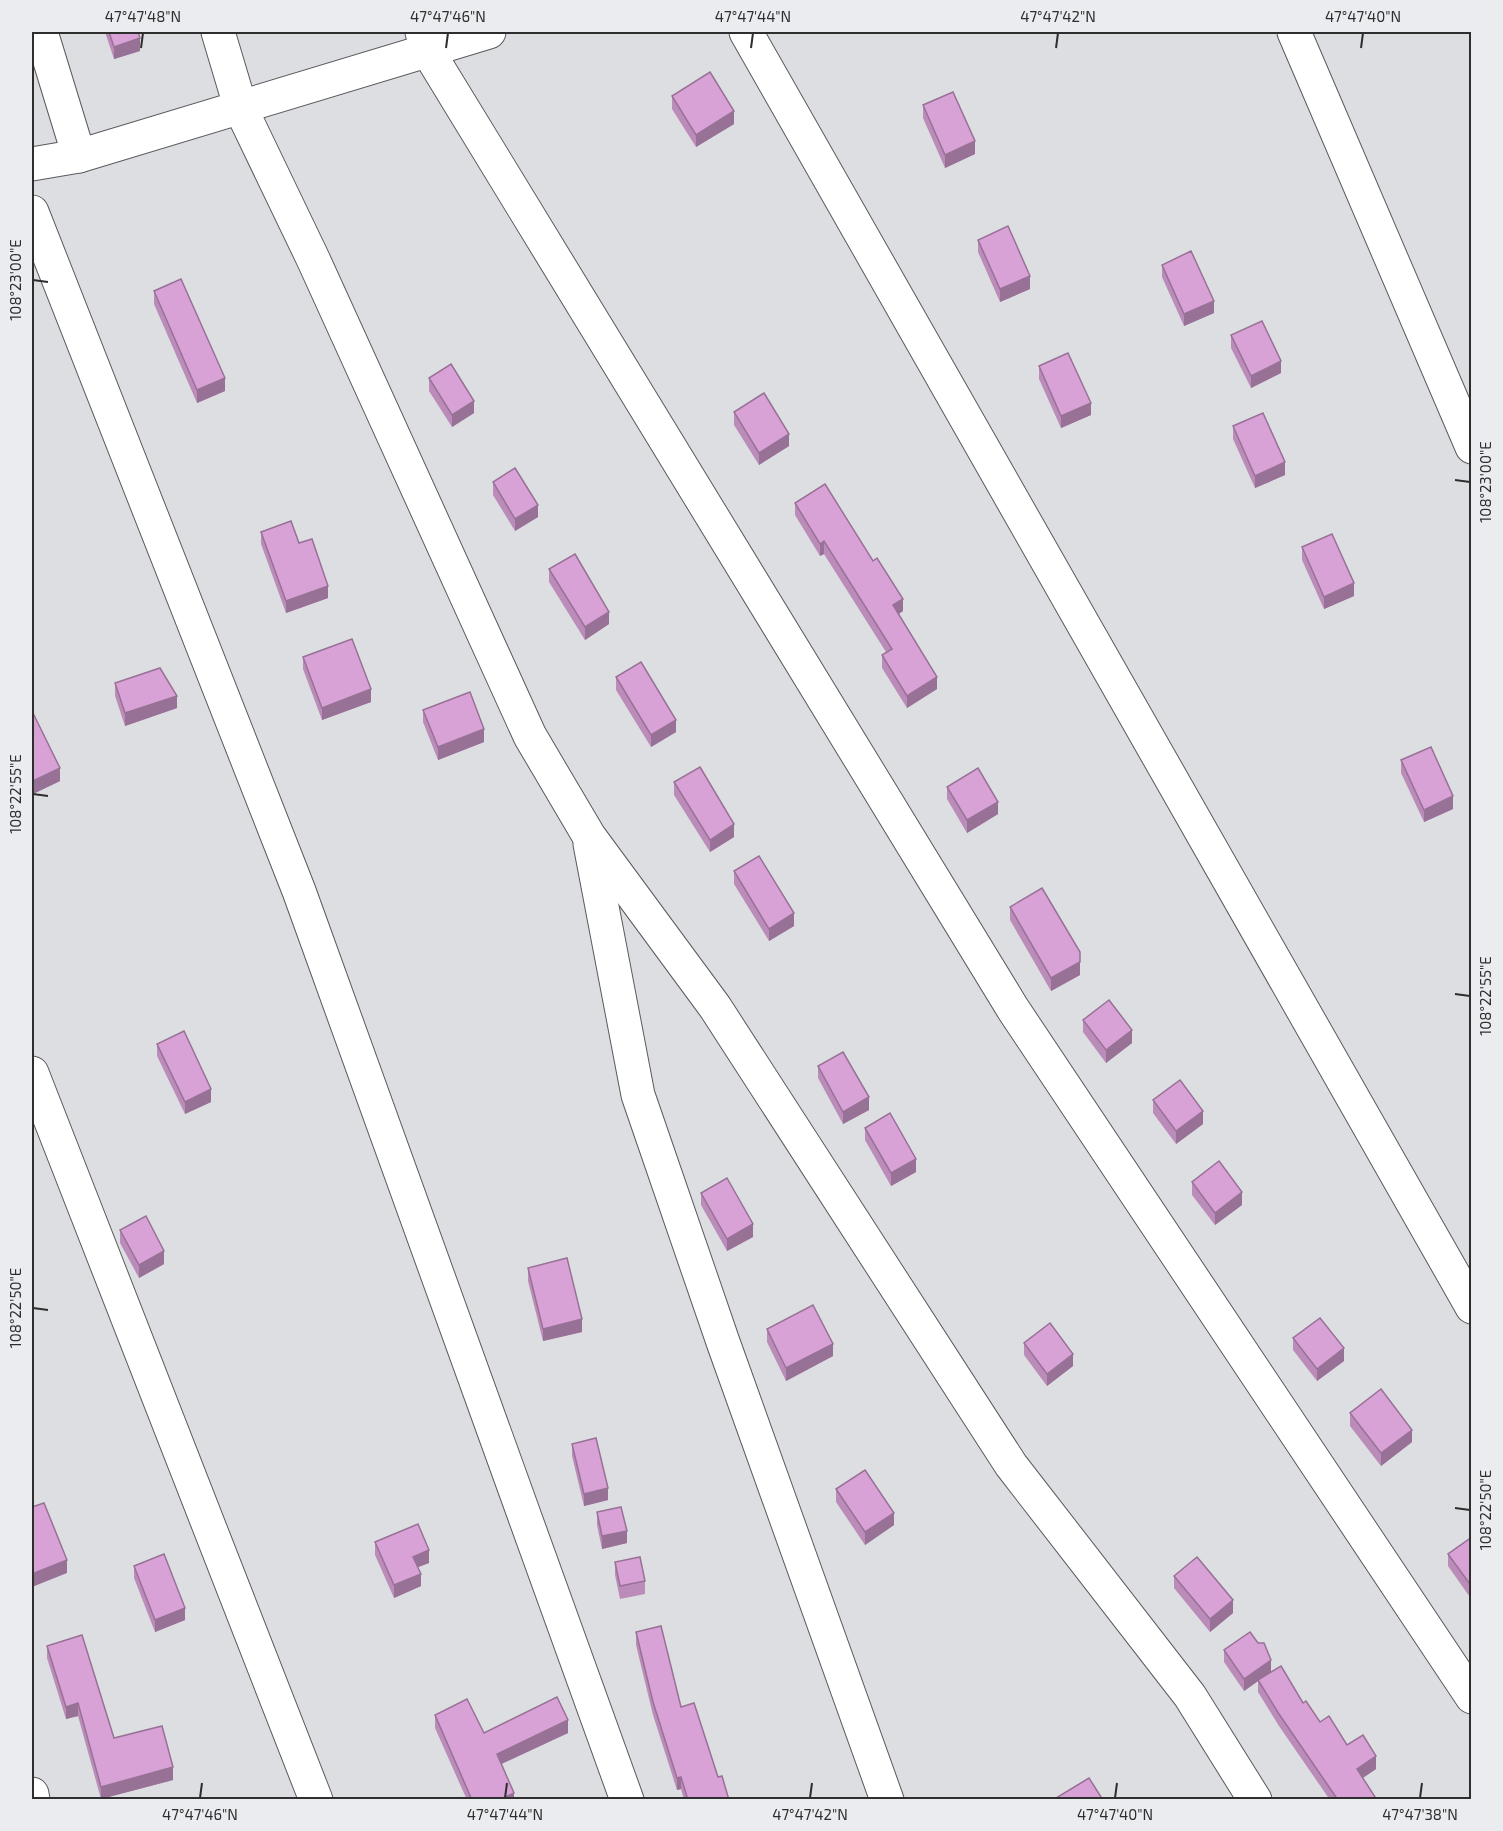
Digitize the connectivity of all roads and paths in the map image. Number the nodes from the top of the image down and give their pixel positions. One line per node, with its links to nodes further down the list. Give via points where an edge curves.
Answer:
1 (40, 32): 8 (street)
2 (218, 32): 7 (street)
3 (489, 32): 6 (street)
4 (746, 32): 14 (street)
5 (1294, 32): 11 (street)
6 (424, 40): 7 (street); 15 (street, via 1013,1009)
7 (241, 109): 8 (street); 12 (street, via 530,736)
8 (79, 156): 9 (street)
9 (32, 164)
10 (32, 213): 19 (street, via 298,891)
11 (1472, 447)
12 (589, 837): 20 (street, via 638,1095); 21 (street, via 715,1007 1011,1465 1191,1696)
13 (32, 1073): 18 (street)
14 (1472, 1307)
15 (1472, 1698)
16 (32, 1794): 17 (street)
17 (33, 1800)
18 (316, 1800)
19 (627, 1800)
20 (887, 1800)
21 (1255, 1800)

